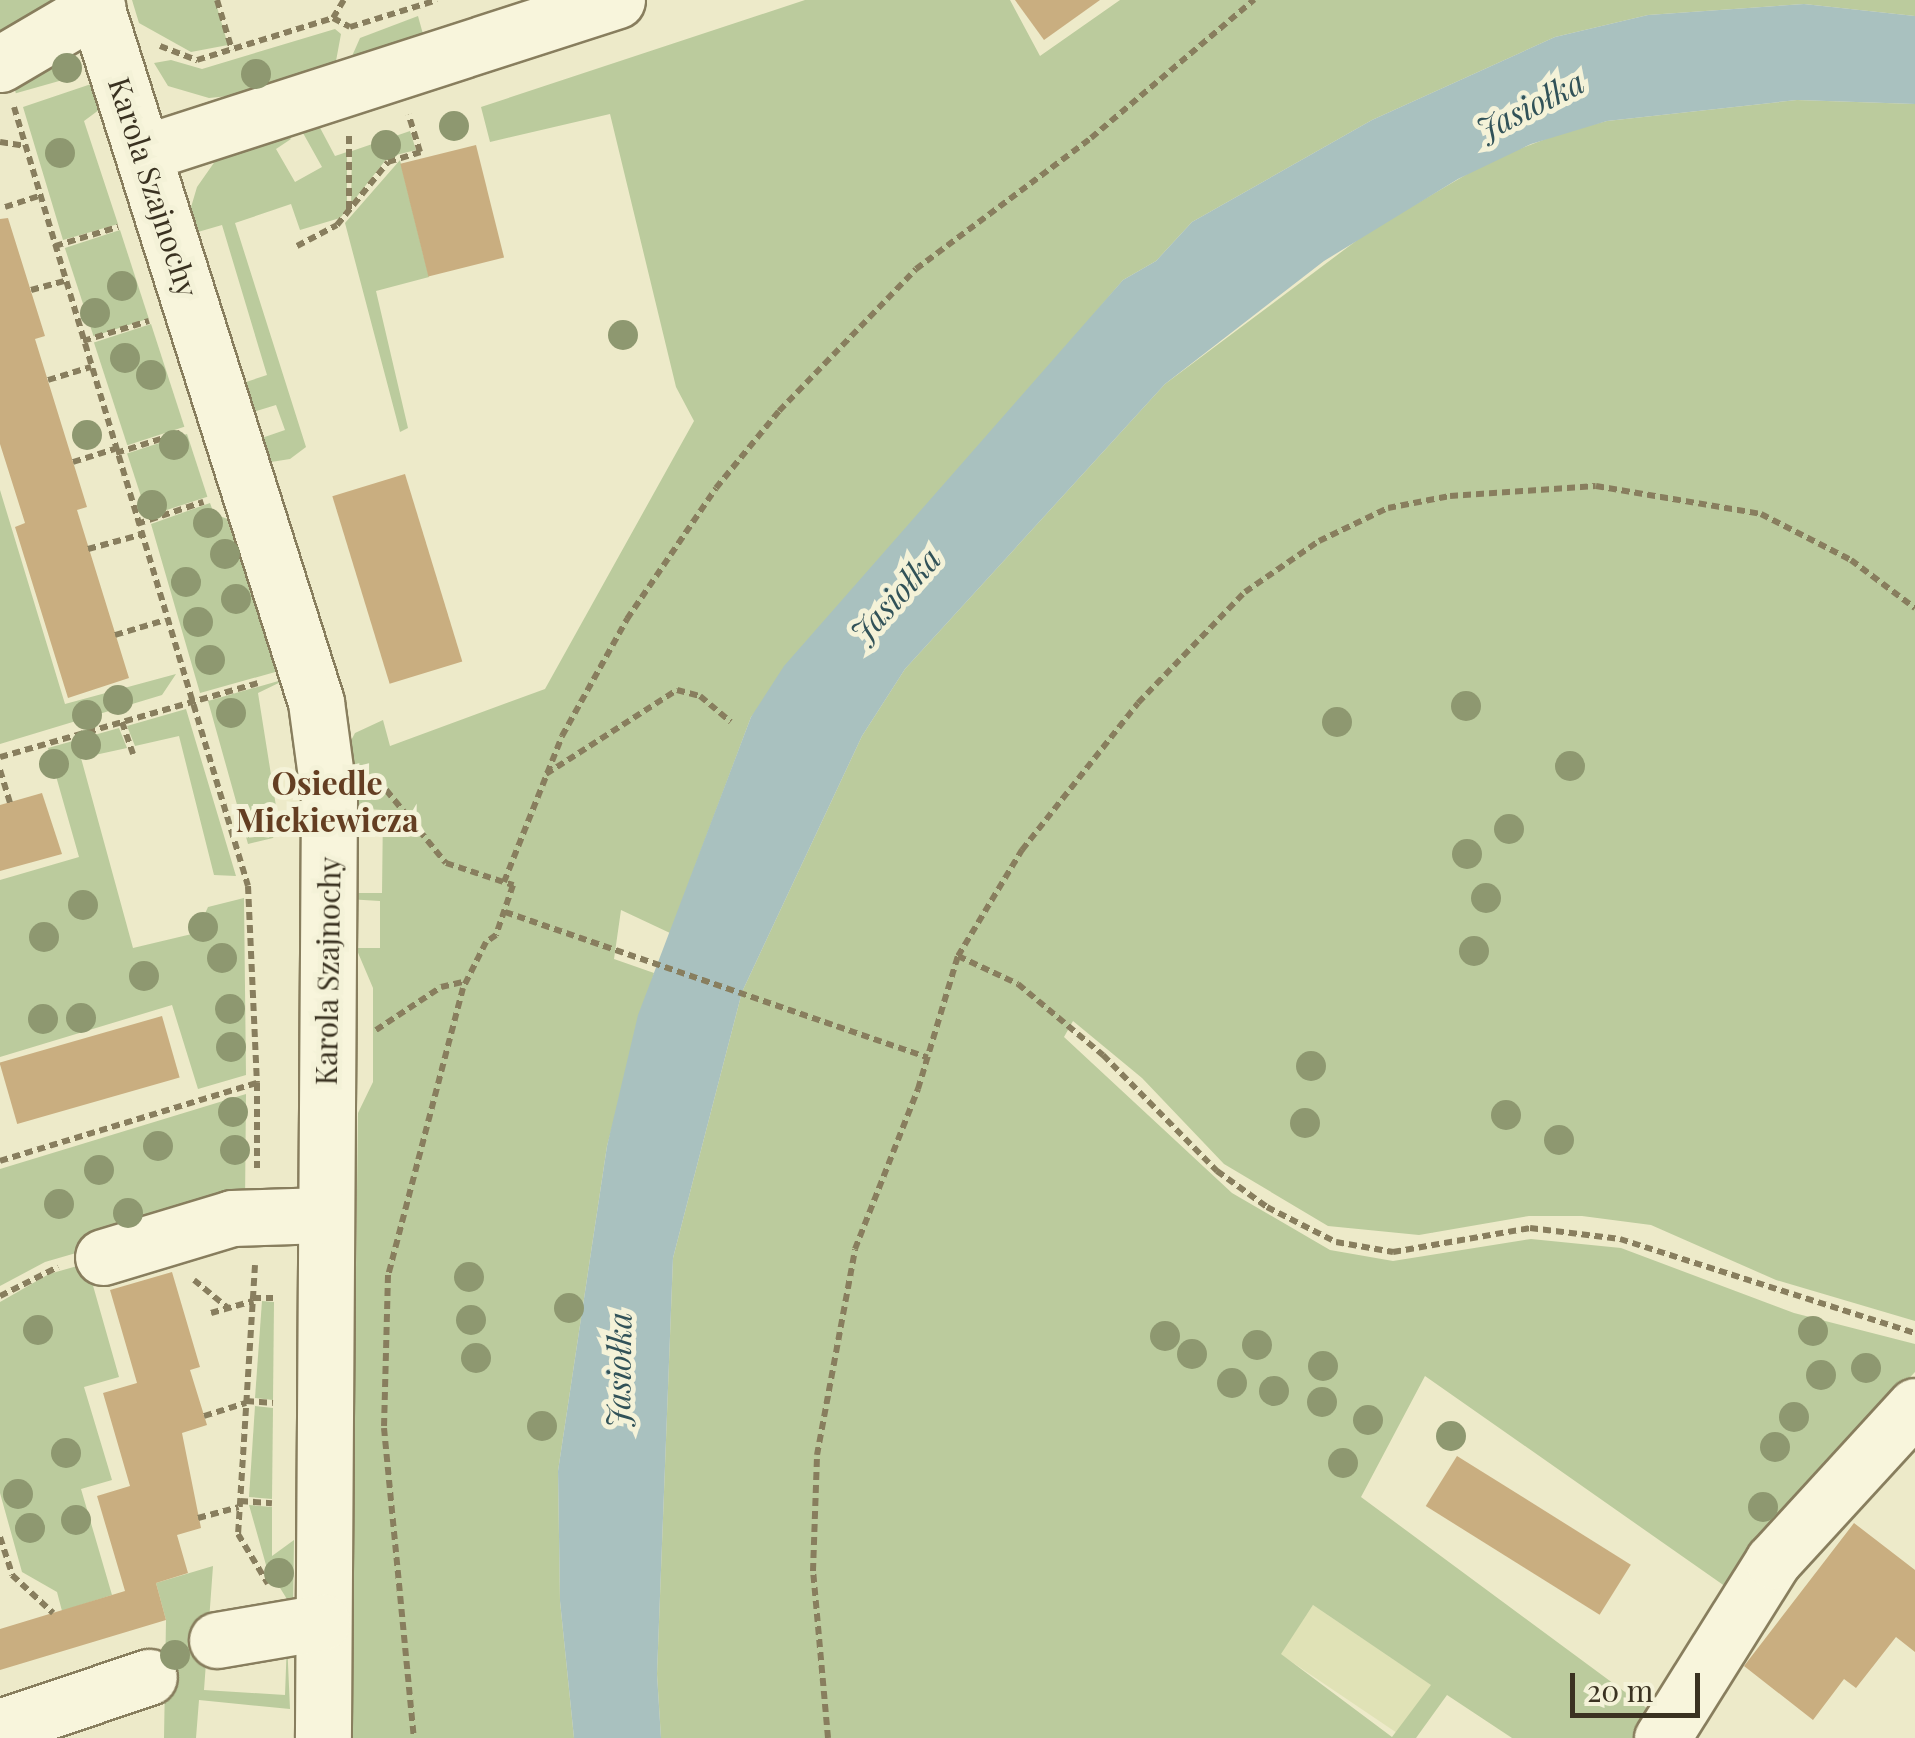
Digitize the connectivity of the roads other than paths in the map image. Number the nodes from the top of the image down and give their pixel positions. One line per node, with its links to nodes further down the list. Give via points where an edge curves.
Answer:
1 (617, 0): 4 (street)
2 (96, 4): 3 (street); 4 (street, Karola Szajnochy)
3 (1, 63)
4 (144, 153): 5 (street, Karola Szajnochy, via 306,670 329,798)
5 (324, 1215): 6 (street, via 256,1216); 8 (street, Karola Szajnochy)
6 (103, 1257)
7 (1915, 1406): 13 (street, via 1780,1552)
8 (307, 1623): 9 (street); 12 (street, Karola Szajnochy)
9 (217, 1640)
10 (149, 1678): 11 (street)
11 (0, 1728)
12 (324, 1738)
13 (1662, 1738)

